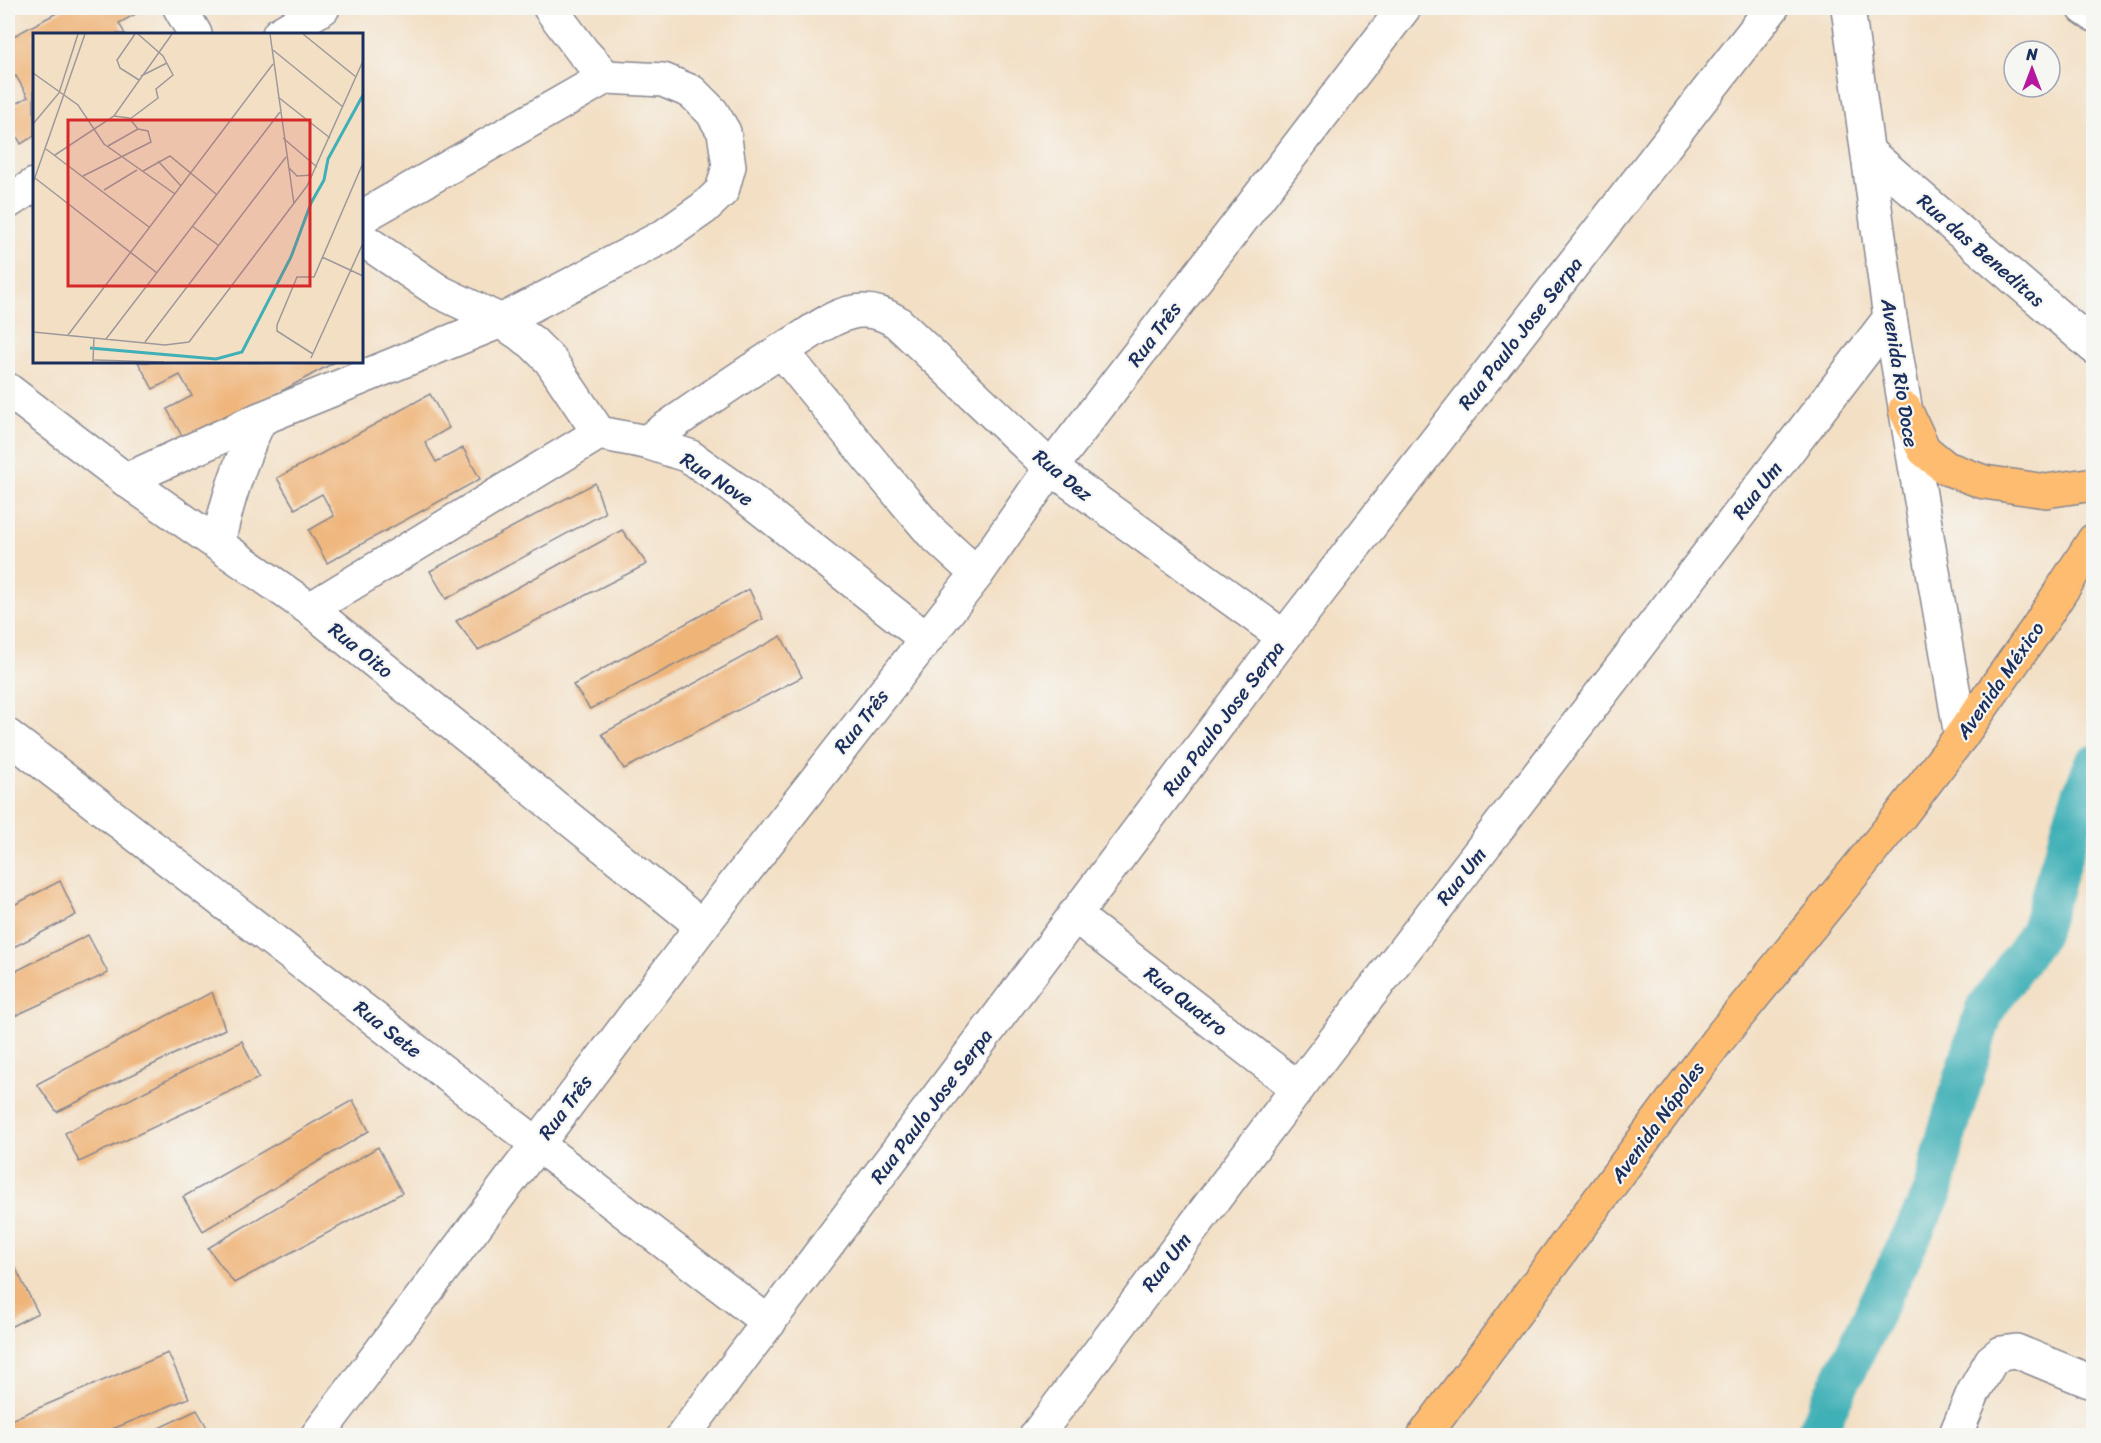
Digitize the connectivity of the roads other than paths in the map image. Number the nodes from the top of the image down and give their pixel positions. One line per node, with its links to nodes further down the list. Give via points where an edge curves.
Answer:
1 (180, 8): 9 (street)
2 (323, 8): 10 (street)
3 (550, 8): 11 (street)
4 (1404, 8): 26 (street, Rua Três)
5 (1772, 8): 33 (street, Rua Paulo Jose Serpa)
6 (1848, 8): 12 (street, Avenida Rio Doce)
7 (2084, 8): 8 (street)
8 (2094, 15)
9 (194, 33)
10 (281, 33)
11 (606, 77): 15 (street); 18 (street, via 663,80 692,92 712,112 724,132 729,166 722,191 664,236)
12 (1869, 153): 17 (street, Avenida Rio Doce); 19 (street, Rua das Beneditas)
13 (33, 186): 14 (street)
14 (8, 202)
15 (363, 216)
16 (363, 240): 18 (street, via 441,292)
17 (1890, 318): 22 (street, Avenida Rio Doce); 40 (street, Rua Um)
18 (501, 321): 23 (street); 24 (street, via 550,360)
19 (2094, 347)
20 (781, 350): 25 (street); 26 (street, Rua Dez, via 834,317 871,310 884,313); 31 (street, via 925,524)
21 (8, 390): 27 (street, Rua Oito)
22 (1905, 410): 28 (main road, via 1924,450 1946,468 1984,482 2046,491); 36 (street, Avenida Rio Doce)
23 (260, 419): 27 (street); 30 (street, via 239,463)
24 (599, 433): 25 (street, Rua Nove); 32 (street)
25 (646, 442): 34 (street, Rua Nove, via 689,456 736,489)
26 (1051, 468): 31 (street, Rua Três); 33 (street, Rua Dez)
27 (126, 480): 30 (street, Rua Oito)
28 (2094, 484)
29 (2094, 540): 36 (main road, Avenida México)
30 (218, 543): 32 (street, Rua Oito)
31 (977, 574): 34 (street, Rua Três)
32 (310, 609): 39 (street, Rua Oito)
33 (1284, 637): 38 (street, Rua Paulo Jose Serpa)
34 (925, 638): 39 (street, Rua Três)
35 (8, 736): 41 (street, Rua Sete)
36 (1961, 736): 37 (main road, Avenida México)
37 (1900, 816): 47 (main road, Avenida Nápoles, via 1717,1041)
38 (1074, 915): 40 (street, Rua Quatro); 42 (street, Rua Paulo Jose Serpa)
39 (702, 926): 41 (street, Rua Três)
40 (1298, 1088): 46 (street, Rua Um)
41 (538, 1144): 42 (street, Rua Sete); 44 (street, Rua Três)
42 (769, 1323): 45 (street, Rua Paulo Jose Serpa)
43 (2094, 1383): 48 (street, via 2016,1352 2001,1353 1990,1361)
44 (317, 1436)
45 (683, 1436)
46 (1036, 1436)
47 (1424, 1436)
48 (1955, 1436)

